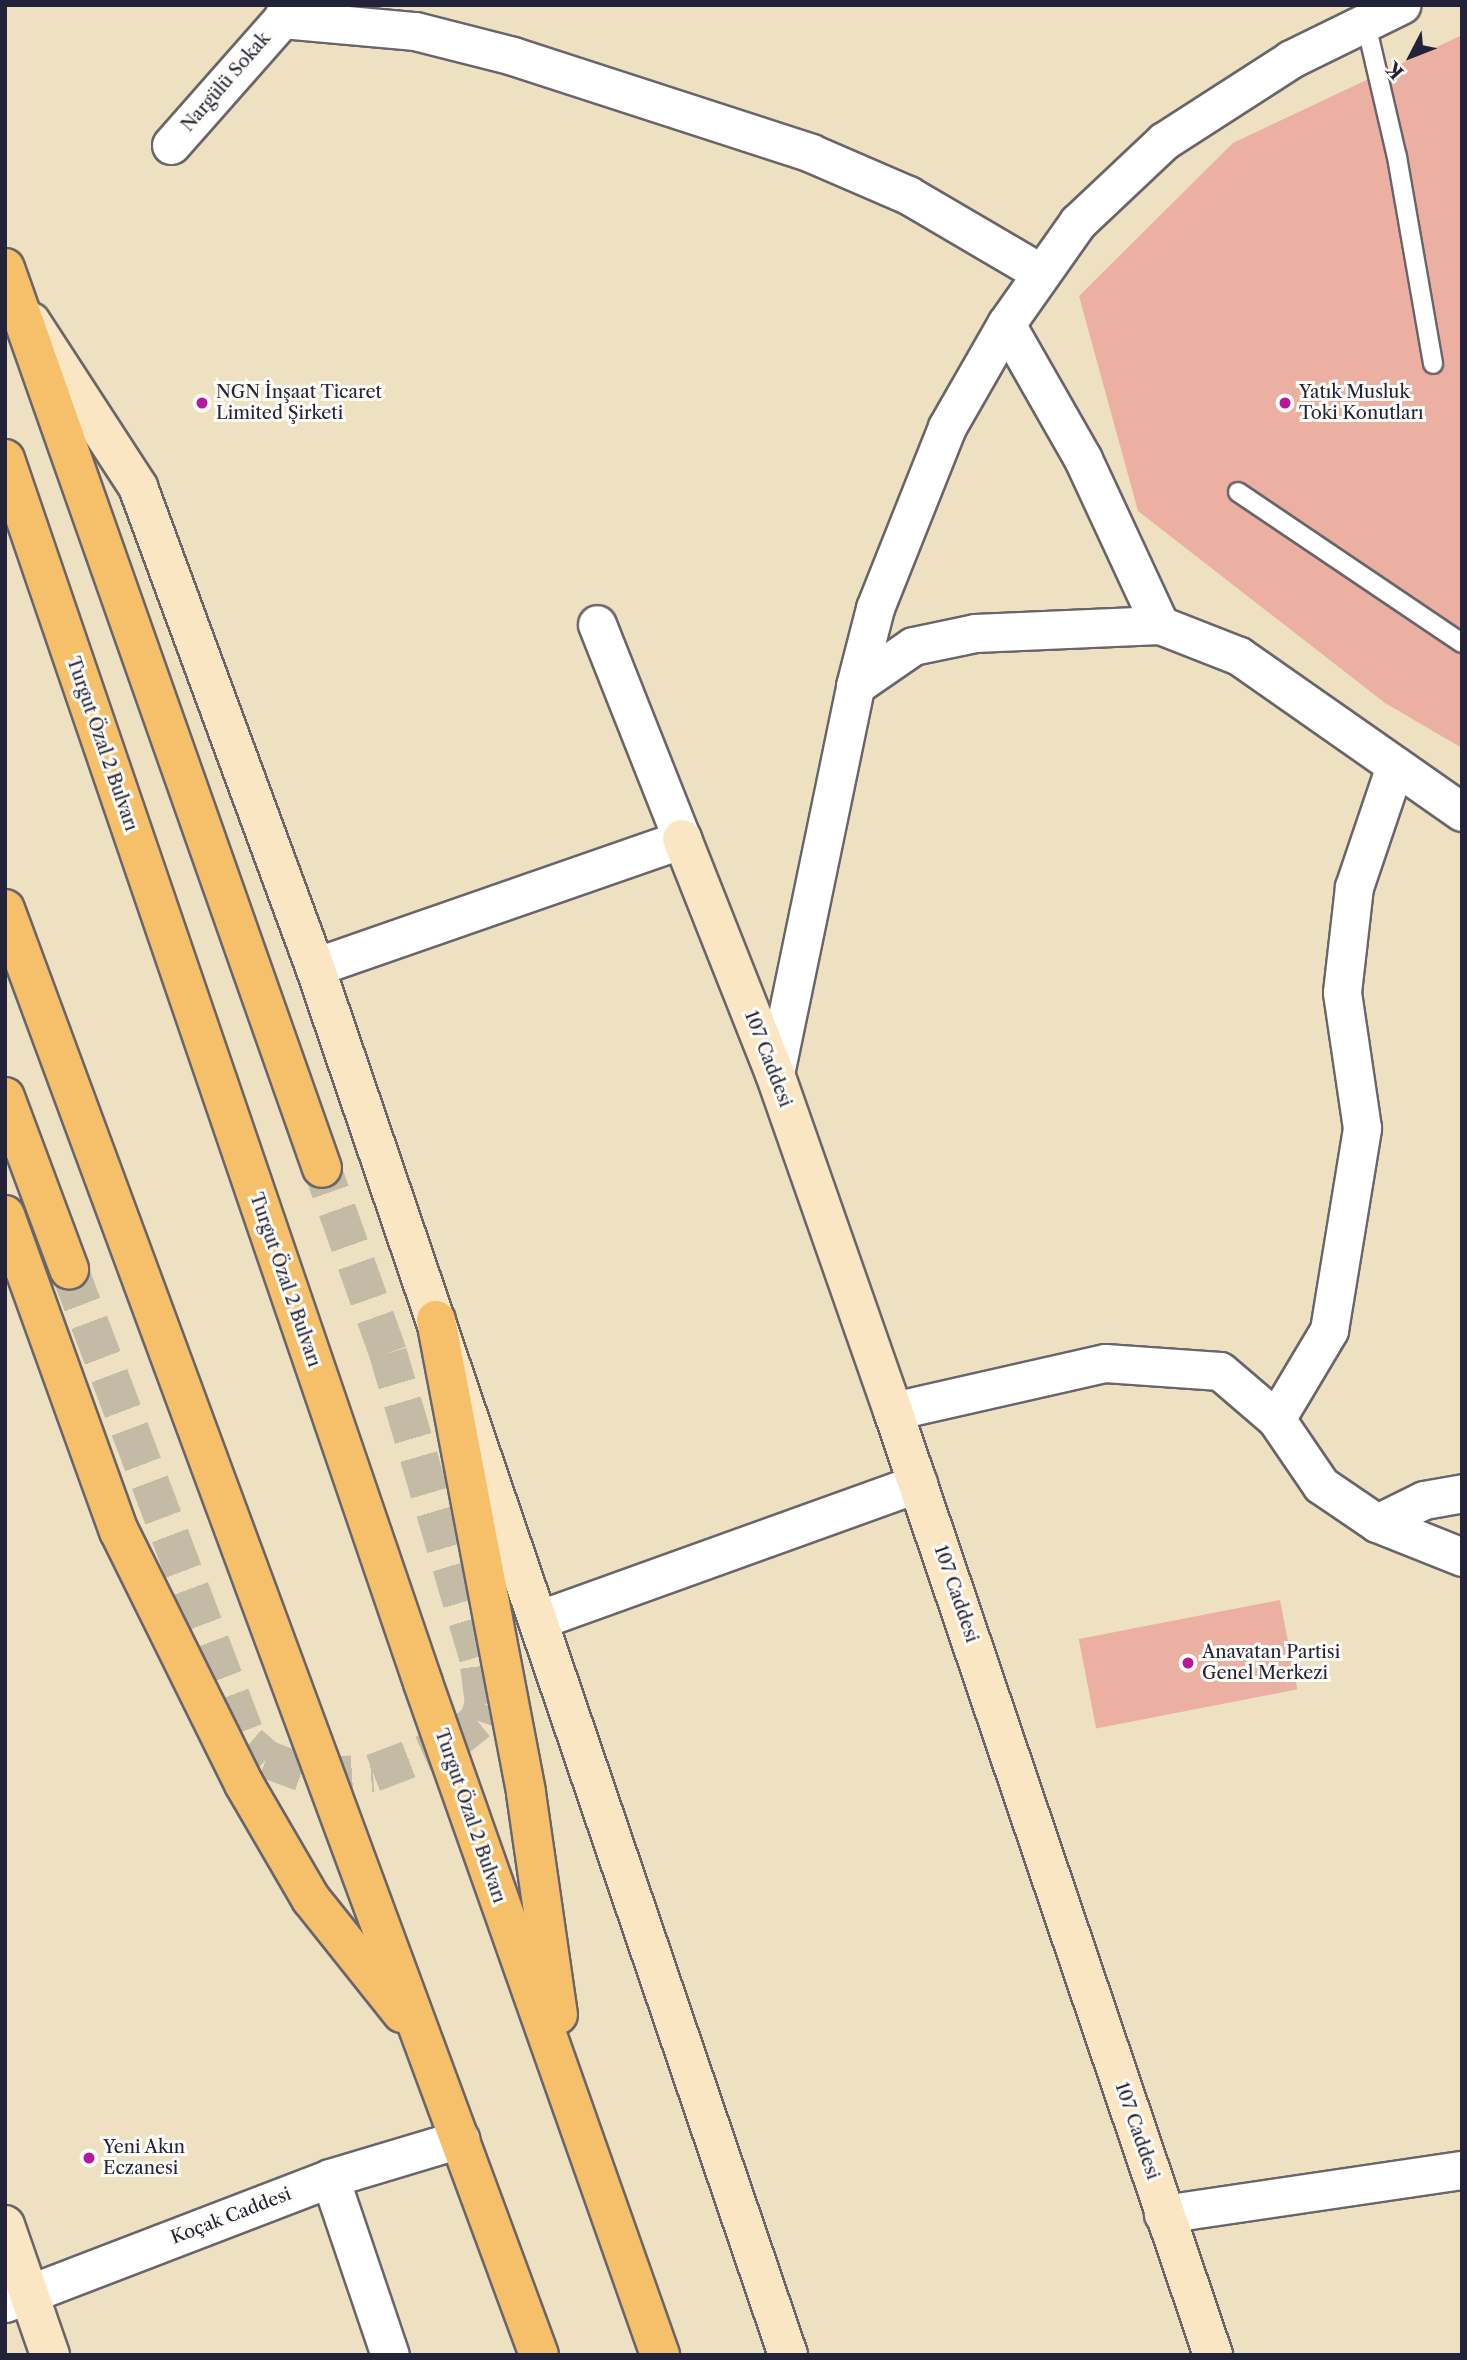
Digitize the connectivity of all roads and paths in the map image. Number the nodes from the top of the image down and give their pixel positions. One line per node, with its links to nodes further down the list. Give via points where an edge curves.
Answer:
1 (1401, 5): 3 (street)
2 (285, 12): 4 (street, Nargülü Sokak); 5 (street, via 415,31 500,52 811,153 908,195)
3 (1366, 24): 5 (street, via 1291,60 1164,141 1079,222); 8 (lane, via 1397,157)
4 (171, 145)
5 (1041, 272): 7 (street)
6 (11, 284): 19 (street, via 138,487); 22 (highway)
7 (1006, 324): 12 (street, via 1083,459); 14 (street, via 947,427 875,608)
8 (1433, 364)
9 (5, 458): 34 (highway, Turgut Özal 2 Bulvarı)
10 (1238, 492): 13 (lane)
11 (597, 624): 17 (street)
12 (1160, 625): 14 (street, via 975,633 913,646); 15 (street, via 1238,656)
13 (1462, 643)
14 (855, 686): 20 (street)
15 (1395, 766): 16 (street); 27 (street, via 1354,887 1342,992 1362,1128 1329,1330)
16 (1462, 812)
17 (682, 839): 19 (street); 20 (street, 107 Caddesi)
18 (5, 909): 33 (highway)
19 (315, 967): 25 (street)
20 (775, 1074): 26 (street, 107 Caddesi)
21 (5, 1097): 24 (highway)
22 (322, 1168)
23 (5, 1215): 33 (highway, via 120,1531 244,1784 311,1899)
24 (69, 1269)
25 (436, 1320): 32 (street); 34 (highway, Turgut Özal 2 Bulvarı, via 526,1793)
26 (893, 1411): 27 (street, via 1105,1363 1220,1371); 28 (street, 107 Caddesi)
27 (1276, 1419): 30 (street, via 1321,1485)
28 (918, 1483): 32 (street); 38 (street, 107 Caddesi)
29 (1462, 1493): 30 (street, via 1424,1500)
30 (1377, 1523): 31 (street)
31 (1462, 1557)
32 (538, 1620): 45 (street)
33 (422, 2038): 35 (highway)
34 (570, 2101): 44 (highway, Turgut Özal 2 Bulvarı)
35 (460, 2139): 37 (street, Koçak Caddesi); 43 (highway)
36 (1462, 2170): 38 (street)
37 (330, 2178): 40 (street, Koçak Caddesi); 42 (street)
38 (1163, 2214): 46 (street, 107 Caddesi)
39 (5, 2225): 40 (street)
40 (17, 2299): 41 (street)
41 (50, 2355)
42 (390, 2355)
43 (539, 2355)
44 (660, 2355)
45 (788, 2355)
46 (1213, 2355)

